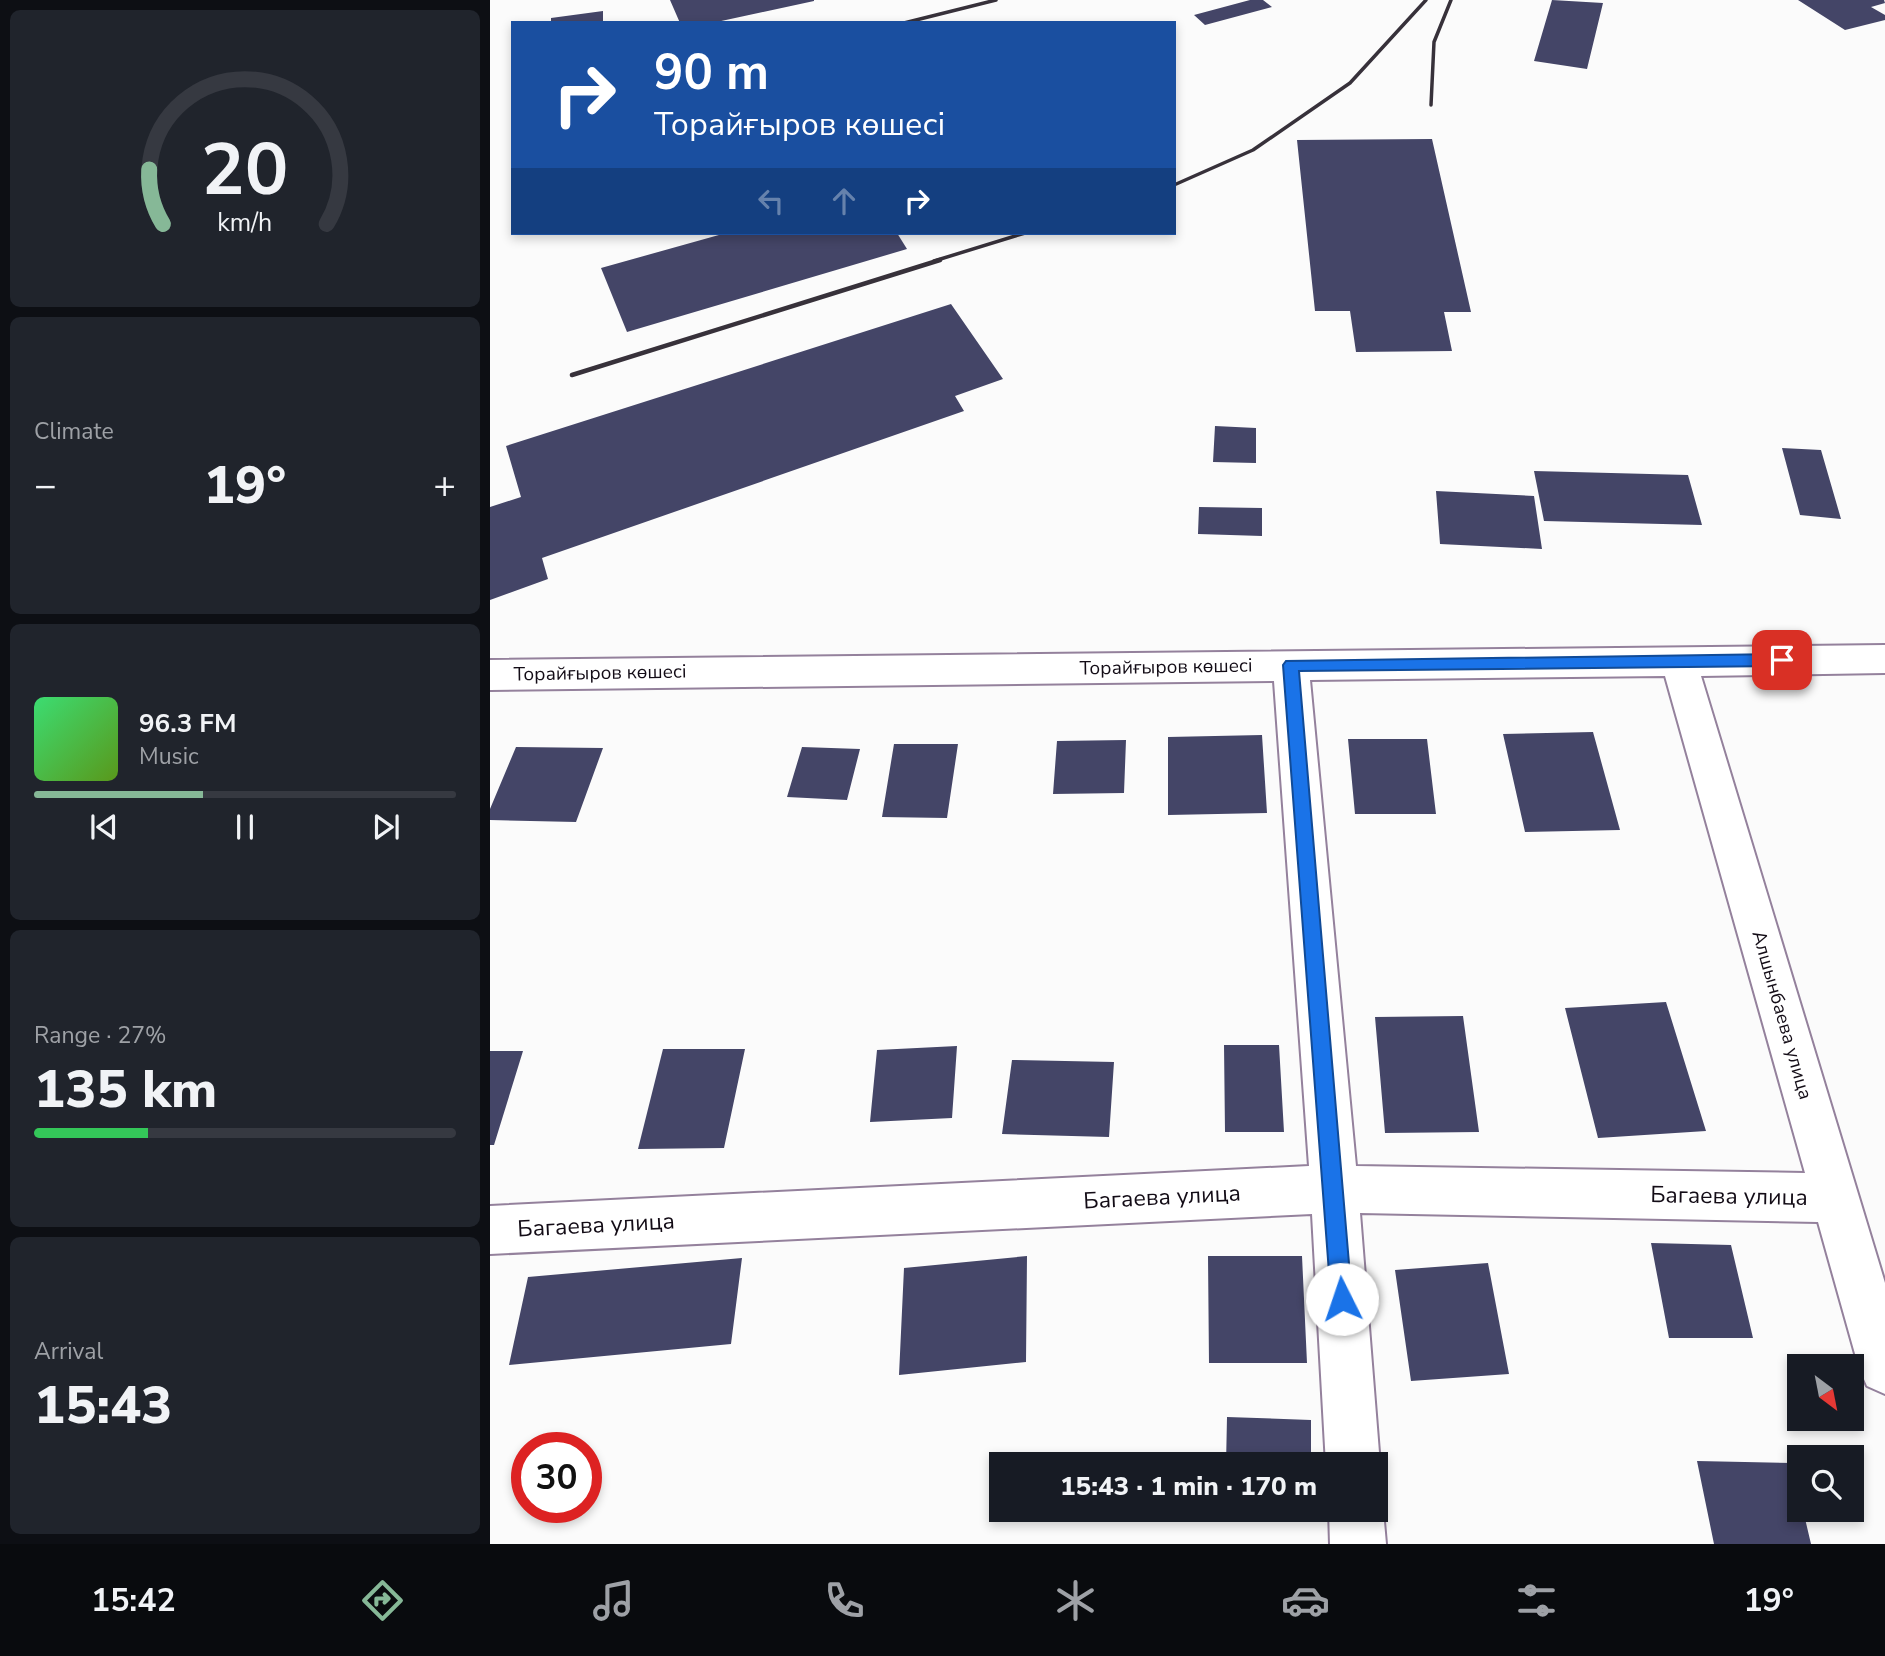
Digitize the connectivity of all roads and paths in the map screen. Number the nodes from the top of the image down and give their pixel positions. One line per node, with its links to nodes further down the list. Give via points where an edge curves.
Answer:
1 (1885, 659): 2 (street, Торайғыров көшесі)
2 (1679, 661): 3 (street, Торайғыров көшесі); 6 (street, Алшынбаева улица)
3 (1291, 665): 4 (street, Торайғыров көшесі); 5 (street)
4 (490, 674)
5 (1334, 1189): 6 (street, Багаева улица); 7 (street, Багаева улица); 9 (street)
6 (1835, 1198): 8 (street, Алшынбаева улица)
7 (490, 1230)
8 (1885, 1368)
9 (1352, 1452)
10 (1357, 1522): 11 (street)
11 (1358, 1544)

